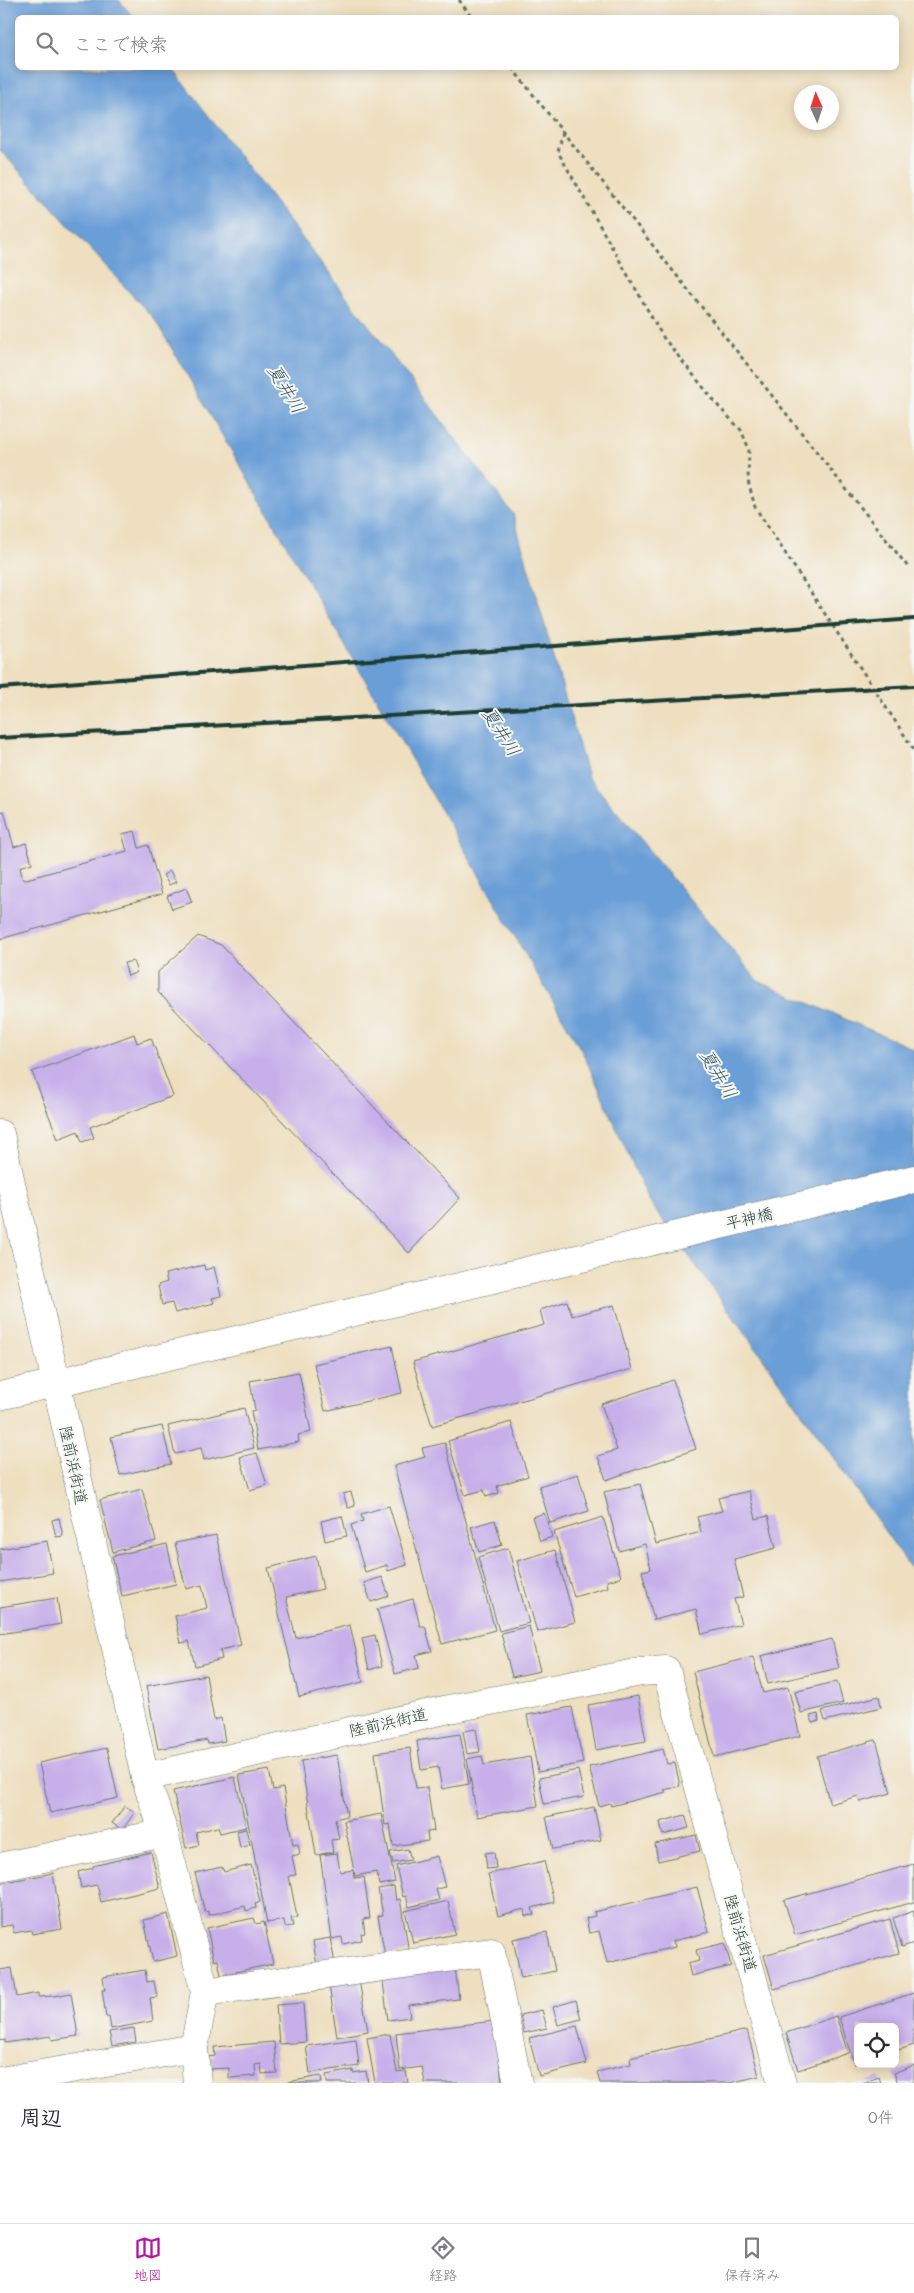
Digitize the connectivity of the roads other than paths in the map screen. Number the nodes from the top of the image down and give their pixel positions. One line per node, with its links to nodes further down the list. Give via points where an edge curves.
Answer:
1 (0, 1134): 3 (street, 陸前浜街道)
2 (914, 1179): 3 (street, 平神橋)
3 (56, 1383): 4 (street); 5 (street, 陸前浜街道)
4 (0, 1396)
5 (145, 1778): 6 (street); 13 (street, 陸前浜街道, via 449,1708 666,1670)
6 (164, 1834): 7 (street); 8 (street)
7 (0, 1867)
8 (205, 1992): 9 (street); 12 (street, via 491,1952)
9 (194, 2048): 10 (street); 11 (street)
10 (0, 2081)
11 (197, 2083)
12 (518, 2083)
13 (782, 2083)

